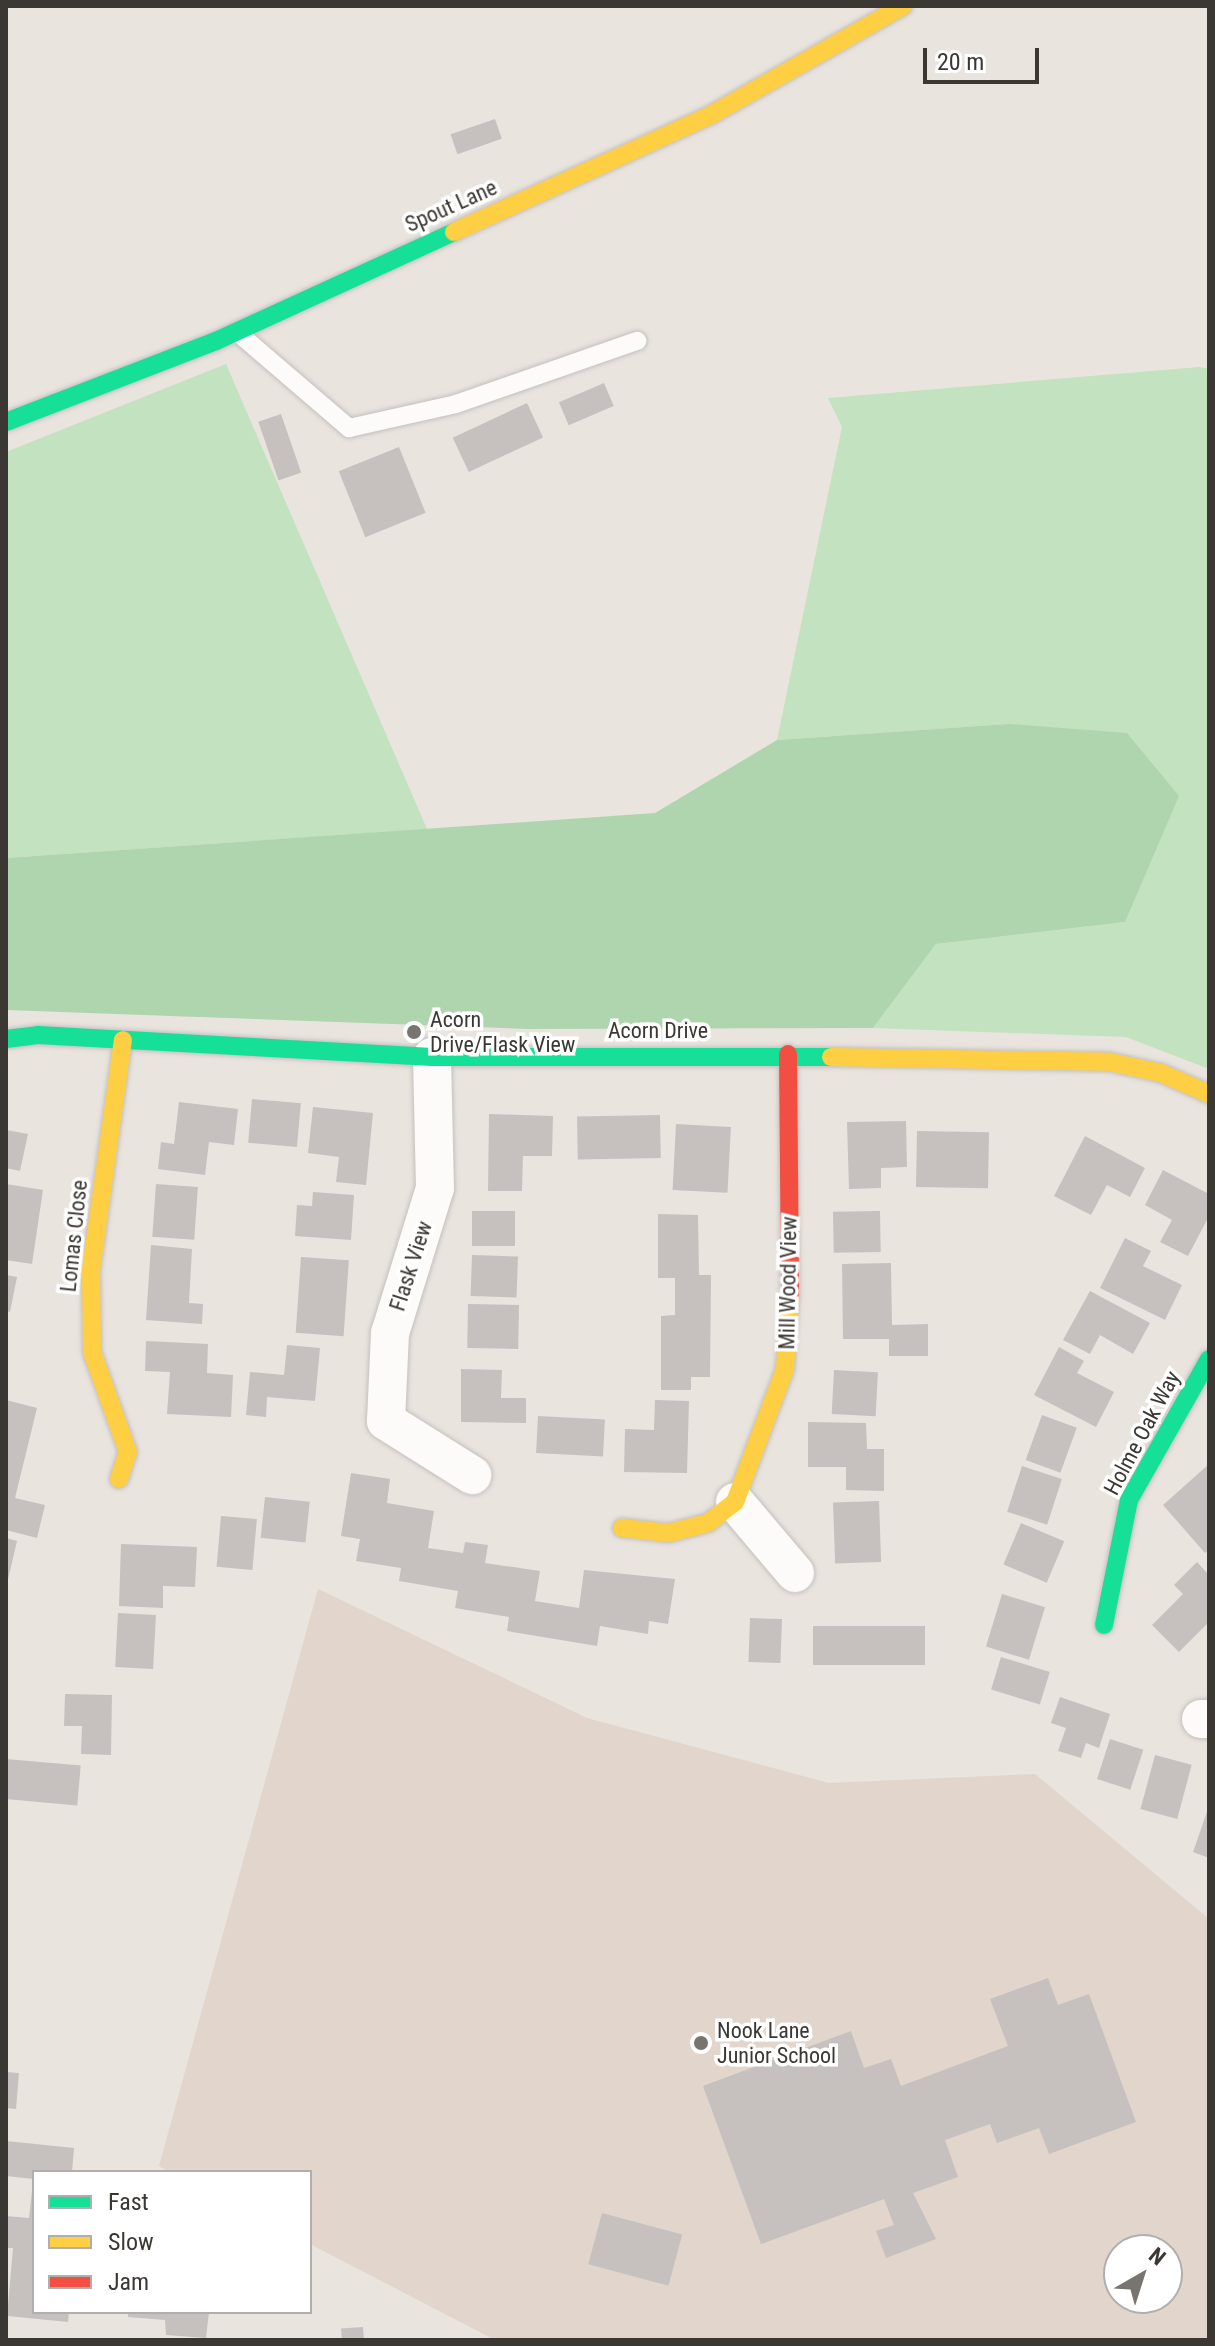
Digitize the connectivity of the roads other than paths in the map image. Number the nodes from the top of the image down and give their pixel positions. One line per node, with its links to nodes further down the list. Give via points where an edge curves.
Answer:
1 (903, 6): 2 (street, Spout Lane, via 711,115)
2 (236, 332): 3 (lane, via 349,428 456,404); 4 (street, Spout Lane)
3 (637, 341)
4 (6, 422)
5 (6, 1039): 6 (street, Acorn Drive)
6 (123, 1040): 8 (street, Acorn Drive); 12 (street, Lomas Close, via 91,1270 92,1352 128,1452)
7 (788, 1054): 8 (street, Acorn Drive); 9 (street, Acorn Drive, via 1110,1062 1161,1073); 13 (street, Mill Wood View, via 790,1334 785,1369)
8 (432, 1057): 11 (street, Flask View, via 435,1188 390,1333 386,1421)
9 (1209, 1094)
10 (1209, 1359): 16 (street, Holme Oak Way, via 1129,1500)
11 (472, 1475)
12 (119, 1479)
13 (735, 1502): 14 (street, via 708,1523 669,1533); 15 (street)
14 (622, 1528)
15 (795, 1573)
16 (1104, 1625)

